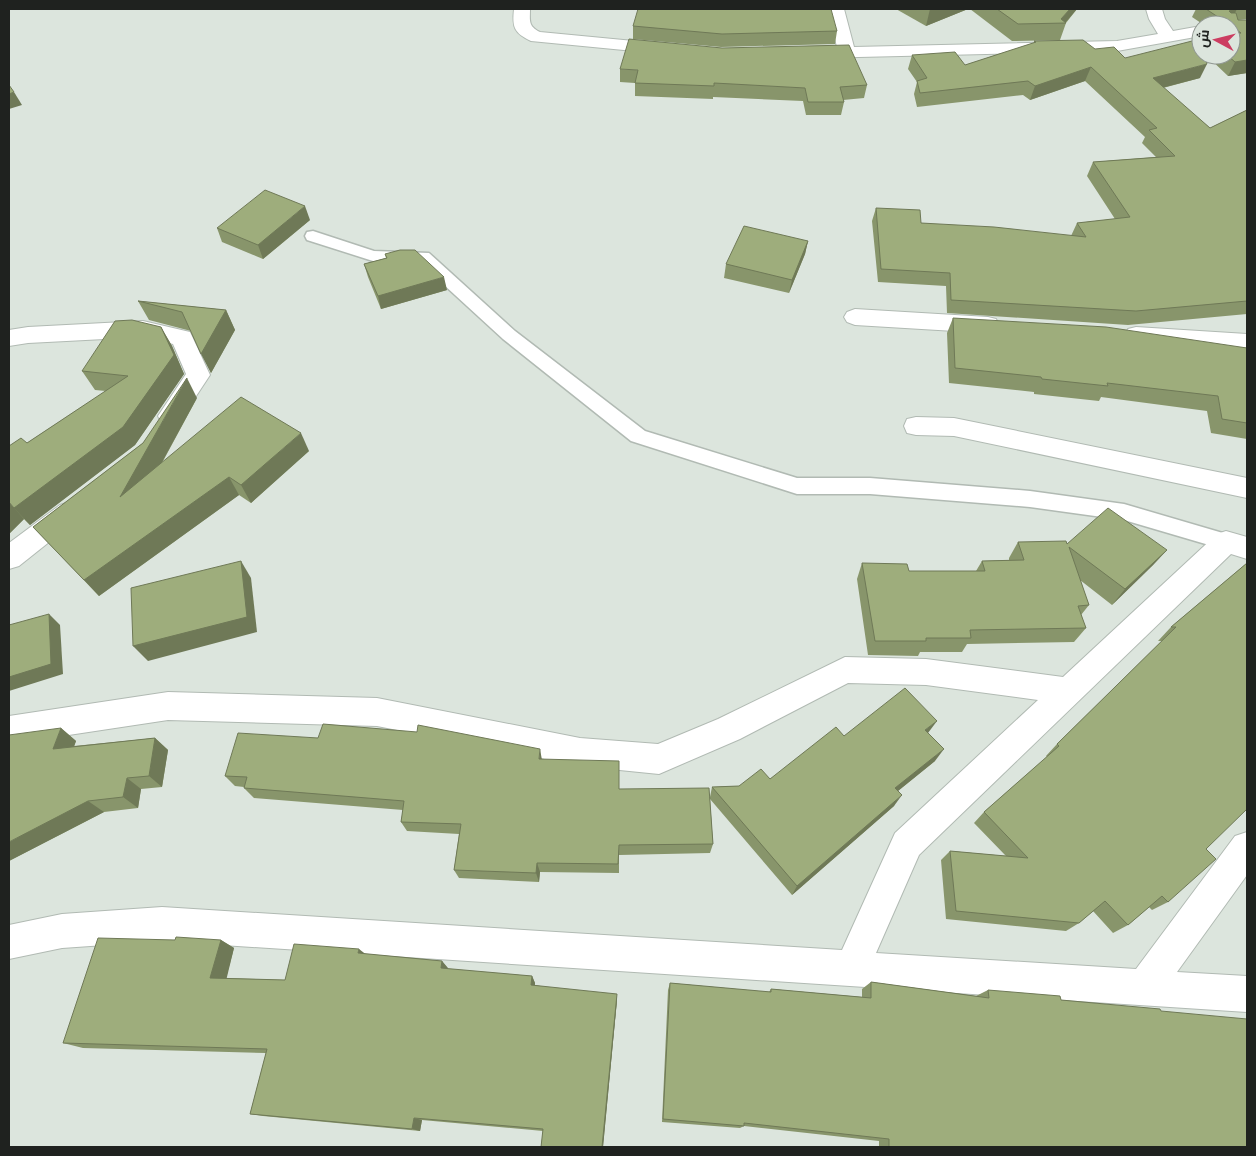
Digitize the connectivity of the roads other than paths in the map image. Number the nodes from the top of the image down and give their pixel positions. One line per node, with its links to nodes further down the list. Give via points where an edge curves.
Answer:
1 (522, 9): 6 (street, via 521,25 526,32 537,37)
2 (836, 9): 7 (street)
3 (1154, 9): 5 (street, via 1156,19)
4 (1191, 33): 5 (street)
5 (1169, 38): 7 (street, via 1117,46)
6 (682, 50)
7 (846, 52): 8 (street)
8 (798, 53)
9 (313, 236): 19 (lane, via 373,256 423,257 509,335 638,436 797,486 870,486 1030,499 1124,512)
10 (855, 317): 11 (street)
11 (1009, 326)
12 (1118, 333): 14 (street)
13 (9, 338): 16 (street, via 143,329 182,338 198,375)
14 (1247, 342)
15 (916, 426): 17 (street, via 954,427)
16 (156, 437)
17 (1247, 488)
18 (85, 500): 20 (street)
19 (1237, 545): 21 (street)
20 (9, 558)
21 (1068, 691): 22 (street, via 926,672 845,670 729,729 659,759 580,752 377,712 168,706); 25 (street, via 907,844)
22 (9, 730)
23 (1247, 848): 26 (street)
24 (9, 942): 25 (street, via 62,931 162,924)
25 (851, 968): 26 (street)
26 (1145, 987): 27 (street)
27 (1247, 994)

